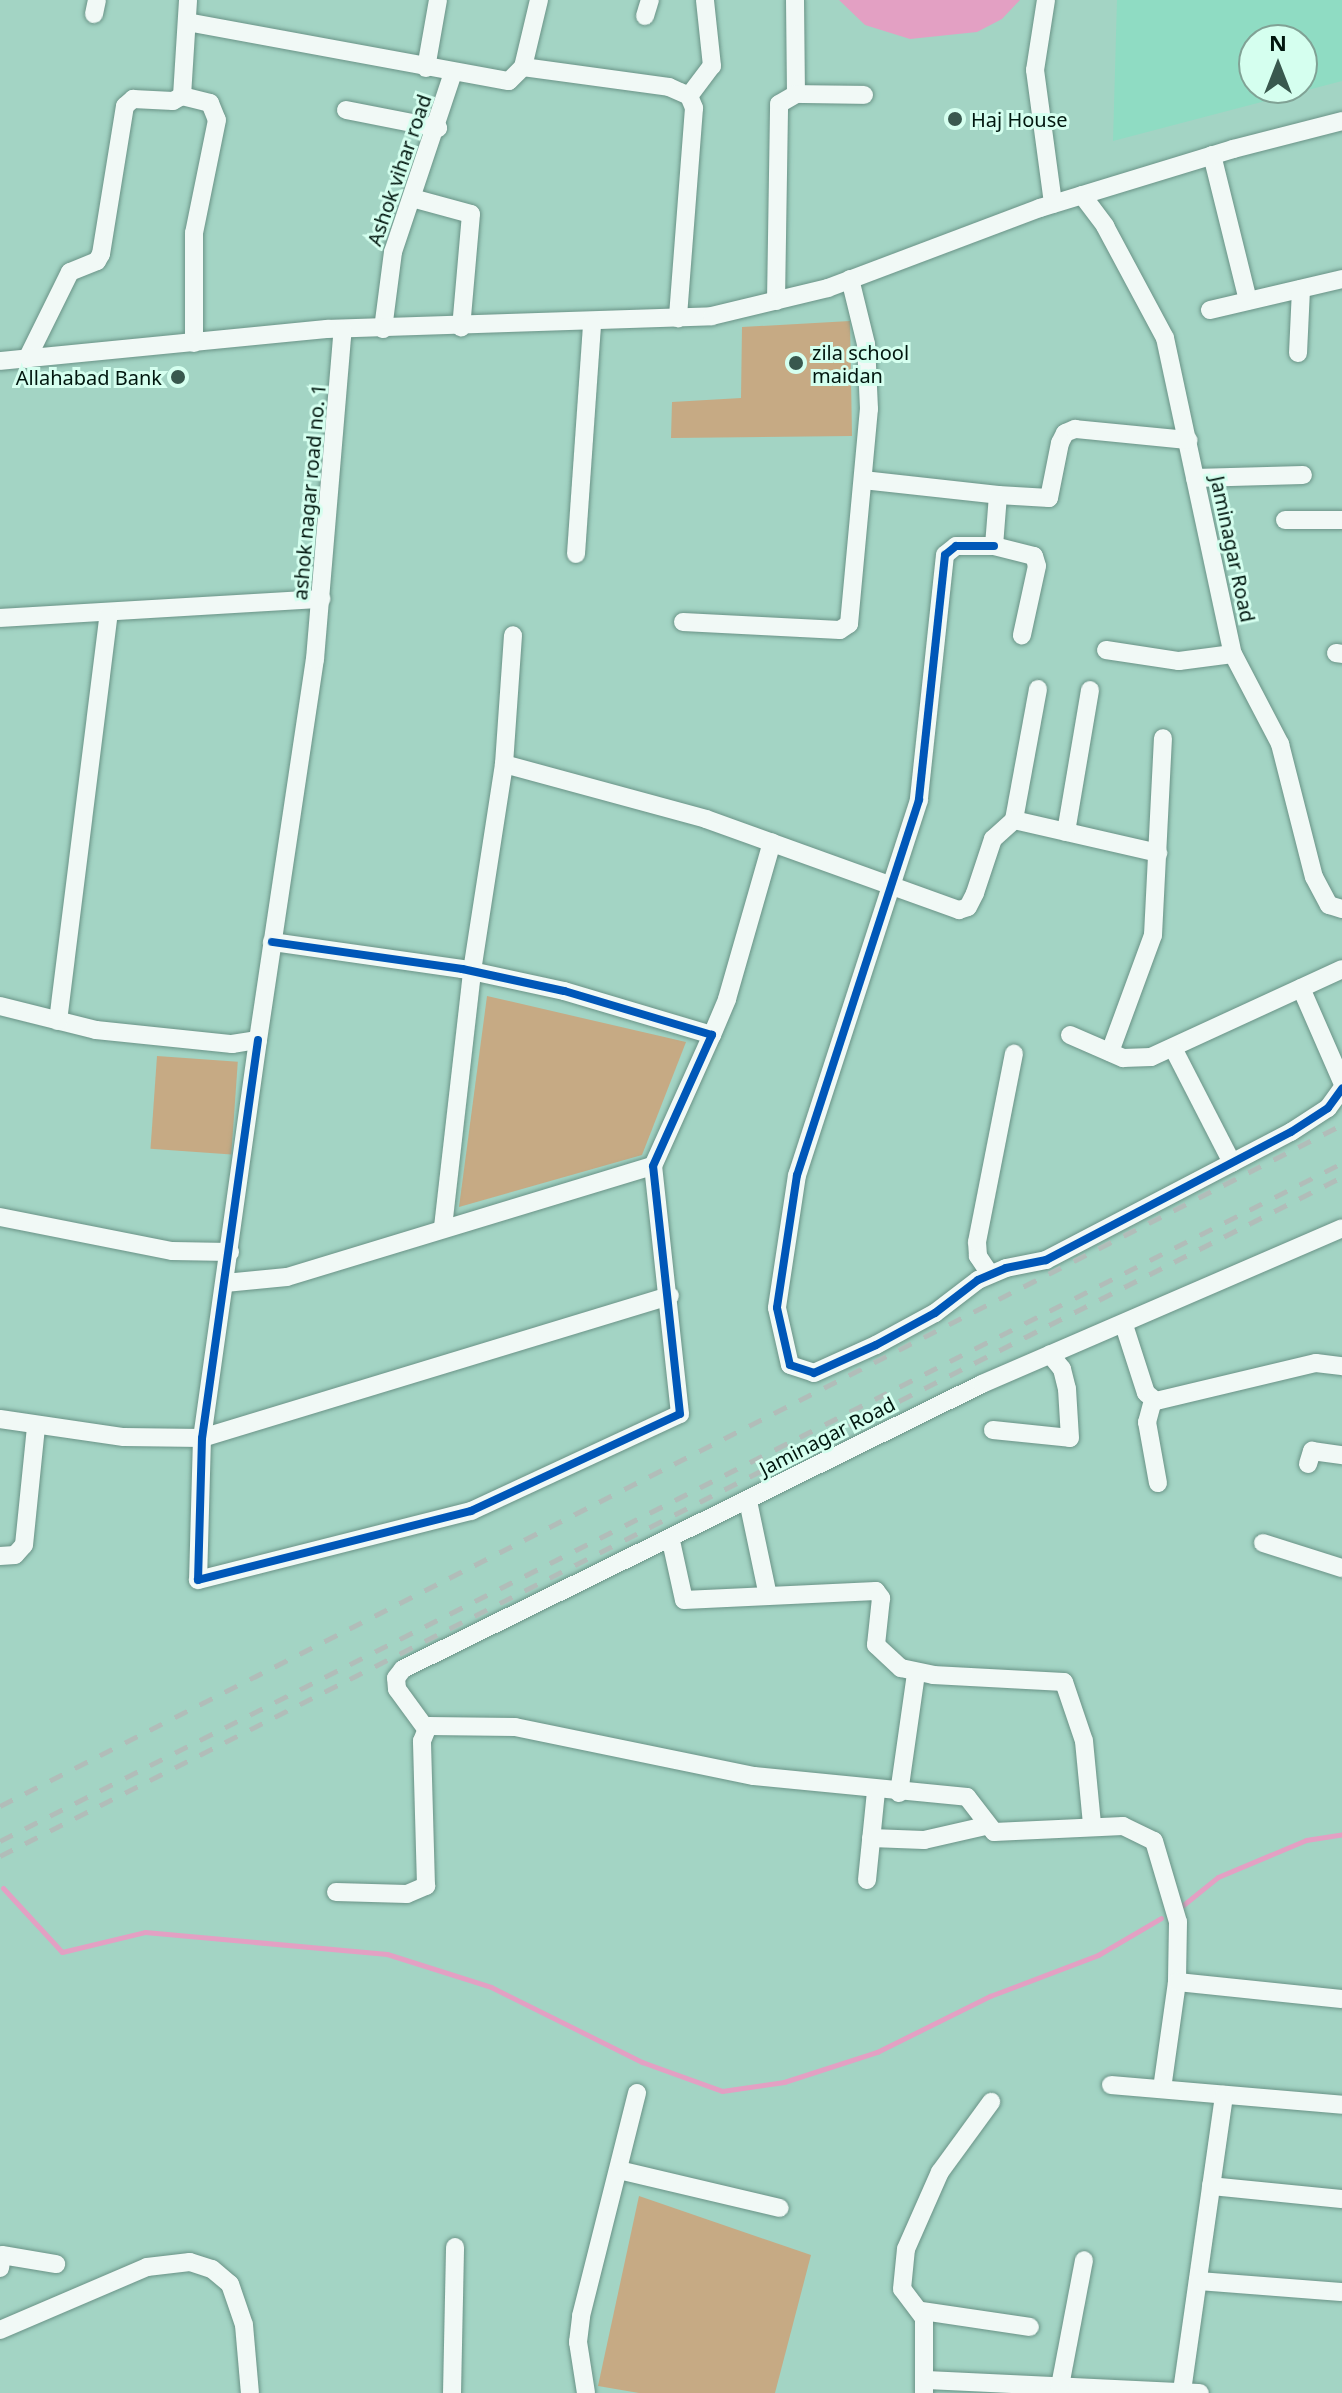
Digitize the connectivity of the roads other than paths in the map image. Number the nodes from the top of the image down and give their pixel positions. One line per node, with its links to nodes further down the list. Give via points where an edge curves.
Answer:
1 (188, 0): 7 (street)
2 (438, 0): 9 (street)
3 (539, 0): 8 (street)
4 (705, 0): 14 (street, via 712,66)
5 (795, 0): 11 (street)
6 (1046, 0): 21 (street, via 1035,70)
7 (187, 22): 9 (street); 13 (street)
8 (523, 67): 10 (street, via 509,81); 14 (street, via 669,87)
9 (426, 68): 10 (street)
10 (453, 73): 17 (street, Ashok vihar road)
11 (796, 94): 12 (street); 25 (street, via 785,96 777,113)
12 (864, 95)
13 (182, 96): 33 (street, via 210,103 217,120 194,233); 35 (street, via 173,101 133,99 125,106 101,254 97,261 70,272)
14 (689, 96): 28 (street, via 694,108)
15 (346, 110): 17 (street)
16 (1342, 121): 18 (street)
17 (438, 128): 20 (street, Ashok vihar road)
18 (1212, 155): 19 (street); 26 (street)
19 (1082, 195): 21 (street); 37 (street, Jaminagar Road, via 1154,310 1174,370)
20 (412, 198): 30 (street, via 471,214); 32 (street, Ashok vihar road, via 393,252)
21 (1053, 204): 22 (street)
22 (850, 279): 25 (street); 40 (street, via 869,377)
23 (1342, 279): 24 (street)
24 (1301, 289): 26 (street); 34 (street)
25 (776, 301): 28 (street)
26 (1248, 301): 27 (street)
27 (1210, 310)
28 (678, 318): 29 (street)
29 (592, 323): 30 (street); 45 (street)
30 (461, 328): 32 (street)
31 (343, 329): 32 (street); 33 (street); 46 (street, ashok nagar road no. 1)
32 (383, 329)
33 (194, 343): 35 (street)
34 (1298, 353)
35 (27, 359): 36 (street)
36 (0, 361)
37 (1188, 440): 39 (street, Jaminagar Road); 41 (street, via 1075,429 1060,443 1049,498)
38 (1303, 475): 39 (street)
39 (1195, 478): 53 (street, Jaminagar Road)
40 (863, 480): 41 (street); 49 (street, via 849,624 840,630)
41 (998, 495): 44 (street)
42 (1285, 520): 43 (street)
43 (1342, 520)
44 (994, 546): 51 (street, via 1034,556 1037,566); 62 (street, via 956,546 945,555 924,771)
45 (576, 554)
46 (321, 599): 47 (street); 64 (street, ashok nagar road no. 1)
47 (109, 614): 48 (street); 69 (street)
48 (0, 618)
49 (683, 622)
50 (513, 635): 57 (street)
51 (1022, 635)
52 (1106, 650): 53 (street, via 1179,661)
53 (1233, 654): 63 (street, Jaminagar Road, via 1280,744 1314,877 1329,905)
54 (1038, 689): 58 (street)
55 (1090, 690): 59 (street)
56 (1163, 738): 61 (street)
57 (504, 764): 60 (street); 66 (street)
58 (1014, 820): 59 (street); 62 (street, via 993,839 968,907 947,907)
59 (1066, 832): 61 (street)
60 (772, 842): 62 (street); 70 (street)
61 (1158, 853): 74 (street, via 1153,935)
62 (890, 883): 84 (street, via 797,1175 777,1308 784,1353 799,1372 828,1368 923,1321)
63 (1342, 909)
64 (272, 942): 66 (street); 72 (street, ashok nagar road no. 1)
65 (1342, 969): 67 (street)
66 (472, 971): 70 (street, via 564,991); 81 (street)
67 (1304, 987): 73 (street); 76 (street)
68 (0, 1006): 69 (street)
69 (58, 1021): 72 (street, via 232,1044)
70 (712, 1035): 79 (street)
71 (1070, 1035): 74 (street)
72 (258, 1040): 83 (street, ashok nagar road no. 1)
73 (1173, 1048): 74 (street, via 1136,1060); 78 (street)
74 (1110, 1052)
75 (1014, 1054): 84 (street, via 977,1242 978,1256)
76 (1342, 1082)
77 (1342, 1089): 78 (street, via 1310,1121)
78 (1232, 1163): 84 (street, via 1046,1260)
79 (653, 1166): 81 (street); 86 (street)
80 (0, 1217): 83 (street, via 172,1251)
81 (443, 1227): 85 (street, via 287,1277)
82 (1342, 1229): 87 (street, Jaminagar Road)
83 (230, 1252): 85 (street, ashok nagar road no. 1)
84 (990, 1274)
85 (225, 1283): 94 (street, ashok nagar road no. 1)
86 (670, 1296): 94 (street); 94 (street, ashok nagar road no. 1, via 680,1414 471,1511 198,1580)
87 (1124, 1325): 88 (street, Jaminagar Road); 90 (street)
88 (1050, 1354): 93 (street, via 1062,1369 1067,1389 1070,1438); 98 (street, Jaminagar Road)
89 (1342, 1366): 90 (street, via 1316,1363)
90 (1153, 1400): 97 (street, via 1147,1422)
91 (0, 1419): 92 (street)
92 (36, 1427): 94 (street, via 124,1437); 101 (street, via 24,1545 15,1555)
93 (993, 1430)
94 (202, 1438)
95 (1342, 1455): 96 (street, via 1312,1451)
96 (1308, 1464)
97 (1158, 1483)
98 (748, 1501): 99 (street, Jaminagar Road); 103 (street)
99 (671, 1541): 103 (street, via 684,1600); 105 (street, Jaminagar Road, via 398,1672 397,1689 404,1704)
100 (1263, 1543): 102 (street)
101 (0, 1556)
102 (1342, 1568)
103 (768, 1596): 104 (street, via 876,1591 881,1598 876,1645 890,1662)
104 (916, 1673): 107 (street); 108 (street, via 1064,1682 1084,1741)
105 (424, 1726): 106 (street, via 515,1727 733,1772); 112 (street, via 426,1886 407,1894)
106 (876, 1791): 107 (street); 110 (street)
107 (899, 1793): 109 (street, via 972,1798)
108 (1092, 1824): 109 (street, via 1001,1832); 113 (street, via 1123,1826 1154,1841 1178,1922)
109 (985, 1826): 110 (street, via 924,1840)
110 (871, 1838): 111 (street)
111 (867, 1880)
112 (336, 1892)
113 (1177, 1982): 114 (street); 116 (street)
114 (1342, 1999)
115 (1111, 2085): 116 (street)
116 (1162, 2089): 118 (street)
117 (637, 2093): 121 (street)
118 (1224, 2095): 120 (street); 122 (street)
119 (991, 2102): 131 (street, via 940,2172 913,2226 902,2289)
120 (1342, 2105)
121 (619, 2170): 124 (street); 139 (street, via 581,2316 578,2342)
122 (1211, 2186): 123 (street); 129 (street)
123 (1342, 2199)
124 (780, 2208)
125 (455, 2247): 138 (street)
126 (1084, 2260): 135 (street)
127 (56, 2264): 128 (street, via 2,2255)
128 (0, 2268)
129 (1198, 2281): 130 (street); 136 (street)
130 (1342, 2292)
131 (922, 2311): 132 (street); 134 (street)
132 (1030, 2327)
133 (0, 2330): 137 (street, via 147,2267 190,2262 212,2269 230,2284 244,2325)
134 (924, 2386): 135 (street)
135 (1060, 2386): 136 (street)
136 (1191, 2392)
137 (250, 2393)
138 (452, 2393)
139 (586, 2393)

